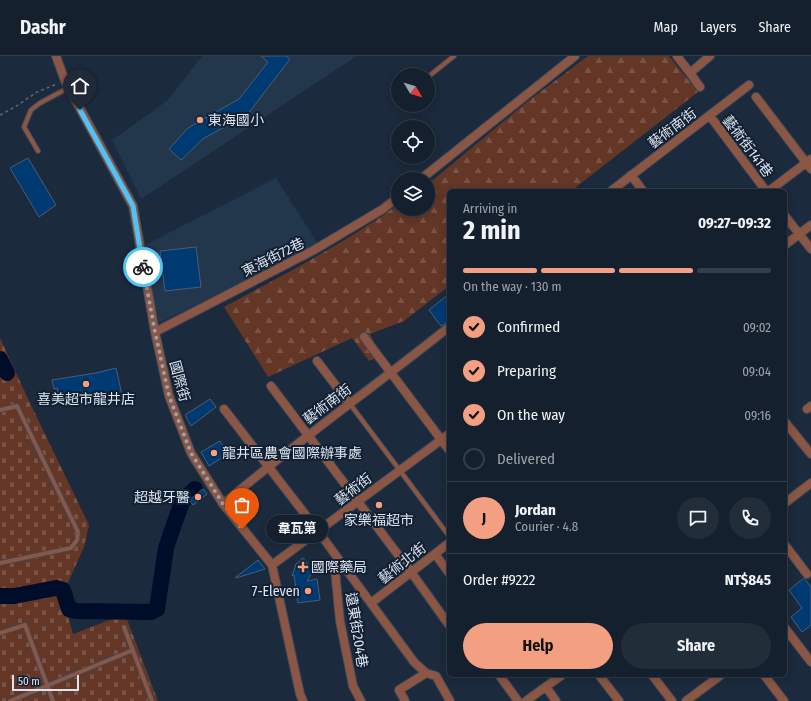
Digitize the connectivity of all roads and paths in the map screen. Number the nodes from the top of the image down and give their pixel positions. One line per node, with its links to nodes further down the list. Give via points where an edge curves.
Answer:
1 (56, 56): 8 (street, 國際街)
2 (454, 56): 6 (lane)
3 (575, 56): 16 (street)
4 (677, 56): 7 (street)
5 (710, 56): 7 (street)
6 (435, 71)
7 (690, 73): 10 (street)
8 (66, 85): 12 (path, via 36,92); 14 (lane, via 30,110 24,127); 29 (street, 國際街, via 133,206)
9 (749, 85): 13 (street, 藝術南街)
10 (700, 87)
11 (756, 97): 15 (street)
12 (0, 115)
13 (710, 116): 17 (street, 藝術南街); 20 (street, 藝術街141巷)
14 (38, 151)
15 (809, 163): 21 (street)
16 (429, 172)
17 (632, 175): 18 (street, 藝術南街); 19 (street)
18 (614, 189)
19 (642, 189)
20 (765, 189)
21 (770, 189)
22 (391, 203): 29 (street, 東海街72巷, via 314,250)
23 (787, 219): 25 (street)
24 (811, 225): 25 (street)
25 (799, 234): 26 (street); 27 (street)
26 (787, 243)
27 (811, 249)
28 (447, 329): 32 (street, 藝術南街)
29 (155, 332): 48 (street, 國際街, via 169,396 188,446)
30 (364, 337): 32 (street)
31 (317, 361): 34 (street)
32 (392, 373): 34 (street, 藝術南街); 40 (street)
33 (271, 386): 38 (street)
34 (350, 404): 38 (street, 藝術南街); 44 (lane)
35 (224, 409): 43 (street)
36 (0, 410): 54 (lane, via 17,406 78,532 77,540 70,548)
37 (787, 425): 42 (street)
38 (308, 435): 43 (street, 藝術南街); 47 (street)
39 (447, 436): 40 (street, 藝術街)
40 (442, 440): 41 (street); 44 (street, 藝術街)
41 (447, 447)
42 (811, 454)
43 (268, 466): 48 (street, 藝術南街); 49 (street)
44 (400, 471): 47 (street, 藝術街); 50 (lane)
45 (811, 482): 46 (street)
46 (787, 501)
47 (358, 502): 49 (street, 藝術街); 58 (street)
48 (223, 504): 56 (street, 國際街)
49 (318, 532): 55 (street); 56 (street, 藝術街)
50 (447, 533)
51 (447, 545): 53 (street, 藝術北街)
52 (787, 548): 59 (street)
53 (435, 554): 57 (street); 58 (street, 藝術北街)
54 (0, 563)
55 (341, 563): 60 (street); 80 (street, 遠東街204巷, via 335,570 340,621 352,686)
56 (272, 565): 79 (street, 國際街)
57 (447, 570)
58 (411, 572): 60 (street, 藝術北街); 61 (street)
59 (807, 574)
60 (371, 604): 67 (street, via 414,662)
61 (447, 622)
62 (124, 627): 65 (lane)
63 (787, 631): 66 (street)
64 (0, 633): 74 (lane, via 25,625)
65 (133, 650): 74 (lane); 78 (lane)
66 (811, 662)
67 (426, 673): 81 (street, via 399,690); 82 (street, via 436,676)
68 (500, 677): 83 (street)
69 (559, 677): 75 (street)
70 (600, 677): 86 (street)
71 (654, 677): 87 (street)
72 (766, 677): 89 (street)
73 (712, 678): 88 (street)
74 (47, 686): 76 (lane); 77 (lane)
75 (546, 687): 84 (street); 85 (street)
76 (10, 701)
77 (53, 701)
78 (152, 701)
79 (303, 701)
80 (361, 701)
81 (405, 701)
82 (450, 701)
83 (518, 701)
84 (526, 701)
85 (556, 701)
86 (618, 701)
87 (672, 701)
88 (686, 701)
89 (784, 701)

